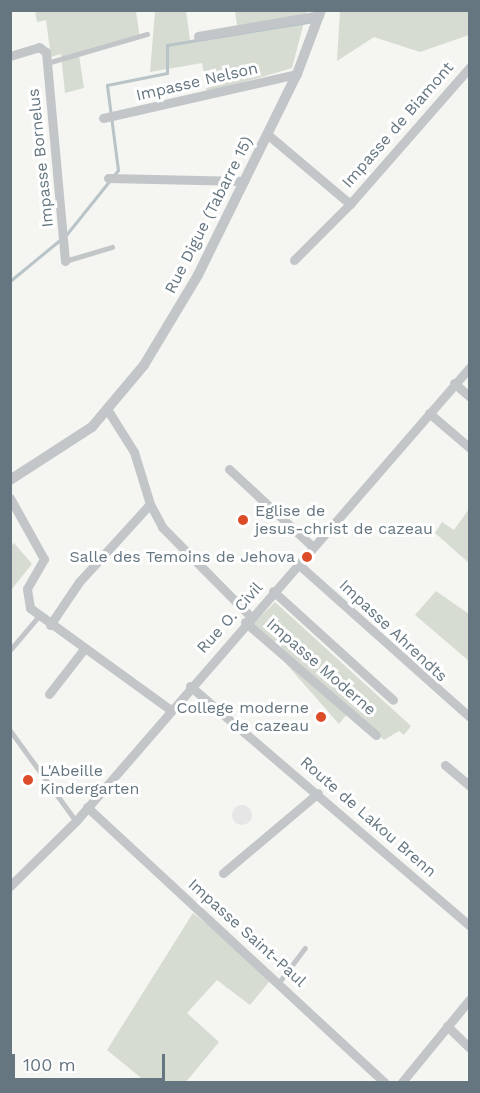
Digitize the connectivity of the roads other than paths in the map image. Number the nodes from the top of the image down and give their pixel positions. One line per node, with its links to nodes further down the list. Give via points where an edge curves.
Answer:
1 (318, 17): 3 (street); 7 (street, Rue Digue (Tabarre 15))
2 (147, 34): 5 (lane)
3 (198, 36)
4 (10, 56): 5 (street, Impasse Bornelus, via 39,46 46,51)
5 (47, 63): 15 (street, Impasse Bornelus)
6 (470, 67): 12 (street, Impasse de Biamont)
7 (297, 74): 8 (street, Impasse Nelson); 9 (street, Rue Digue (Tabarre 15))
8 (103, 118)
9 (267, 134): 11 (street, Rue Digue (Tabarre 15)); 12 (street, Impasse de Biamont)
10 (108, 178): 11 (street)
11 (244, 181): 19 (street, Rue Digue (Tabarre 15), via 198,275 144,365)
12 (350, 204): 14 (street)
13 (112, 247): 15 (lane)
14 (294, 260)
15 (65, 261)
16 (470, 367): 17 (street, Rue O. Civil)
17 (454, 384): 18 (street); 20 (street, Rue O. Civil)
18 (470, 397)
19 (107, 409): 23 (street, Rue Digue (Tabarre 15), via 62,450); 25 (street, Impasse Moderne, via 134,452)
20 (429, 413): 21 (street); 26 (street, Rue O. Civil)
21 (470, 448)
22 (229, 469): 26 (street)
23 (10, 480)
24 (10, 498): 29 (street, via 44,559 25,599)
25 (150, 504): 30 (street, Impasse Moderne, via 162,527); 31 (street, via 79,582)
26 (313, 547): 27 (street, Rue O. Civil)
27 (298, 564): 28 (street, Rue O. Civil); 38 (street, Impasse Ahrendts)
28 (273, 591): 30 (street, Rue O. Civil); 36 (street)
29 (39, 616): 31 (street); 32 (lane)
30 (248, 619): 34 (street, Rue O. Civil); 40 (street, Impasse Moderne)
31 (50, 625): 33 (street)
32 (11, 649)
33 (84, 649): 35 (street); 37 (street)
34 (190, 686): 37 (street, Rue O. Civil); 43 (street, Route de Lakou Brenn)
35 (49, 694)
36 (393, 700)
37 (171, 710): 44 (street, Rue O. Civil)
38 (470, 717)
39 (10, 729): 45 (lane)
40 (376, 735)
41 (445, 765): 42 (street)
42 (470, 786)
43 (318, 793): 46 (street); 48 (street, Route de Lakou Brenn)
44 (87, 807): 45 (street, Rue O. Civil); 50 (street, Impasse Saint-Paul)
45 (76, 821): 47 (street, Rue O. Civil)
46 (223, 873)
47 (10, 886)
48 (470, 926)
49 (306, 948): 50 (lane)
50 (280, 981): 54 (street, Impasse Saint-Paul)
51 (470, 999): 52 (street)
52 (447, 1026): 53 (street); 55 (street)
53 (470, 1048)
54 (384, 1083)
55 (402, 1083)

